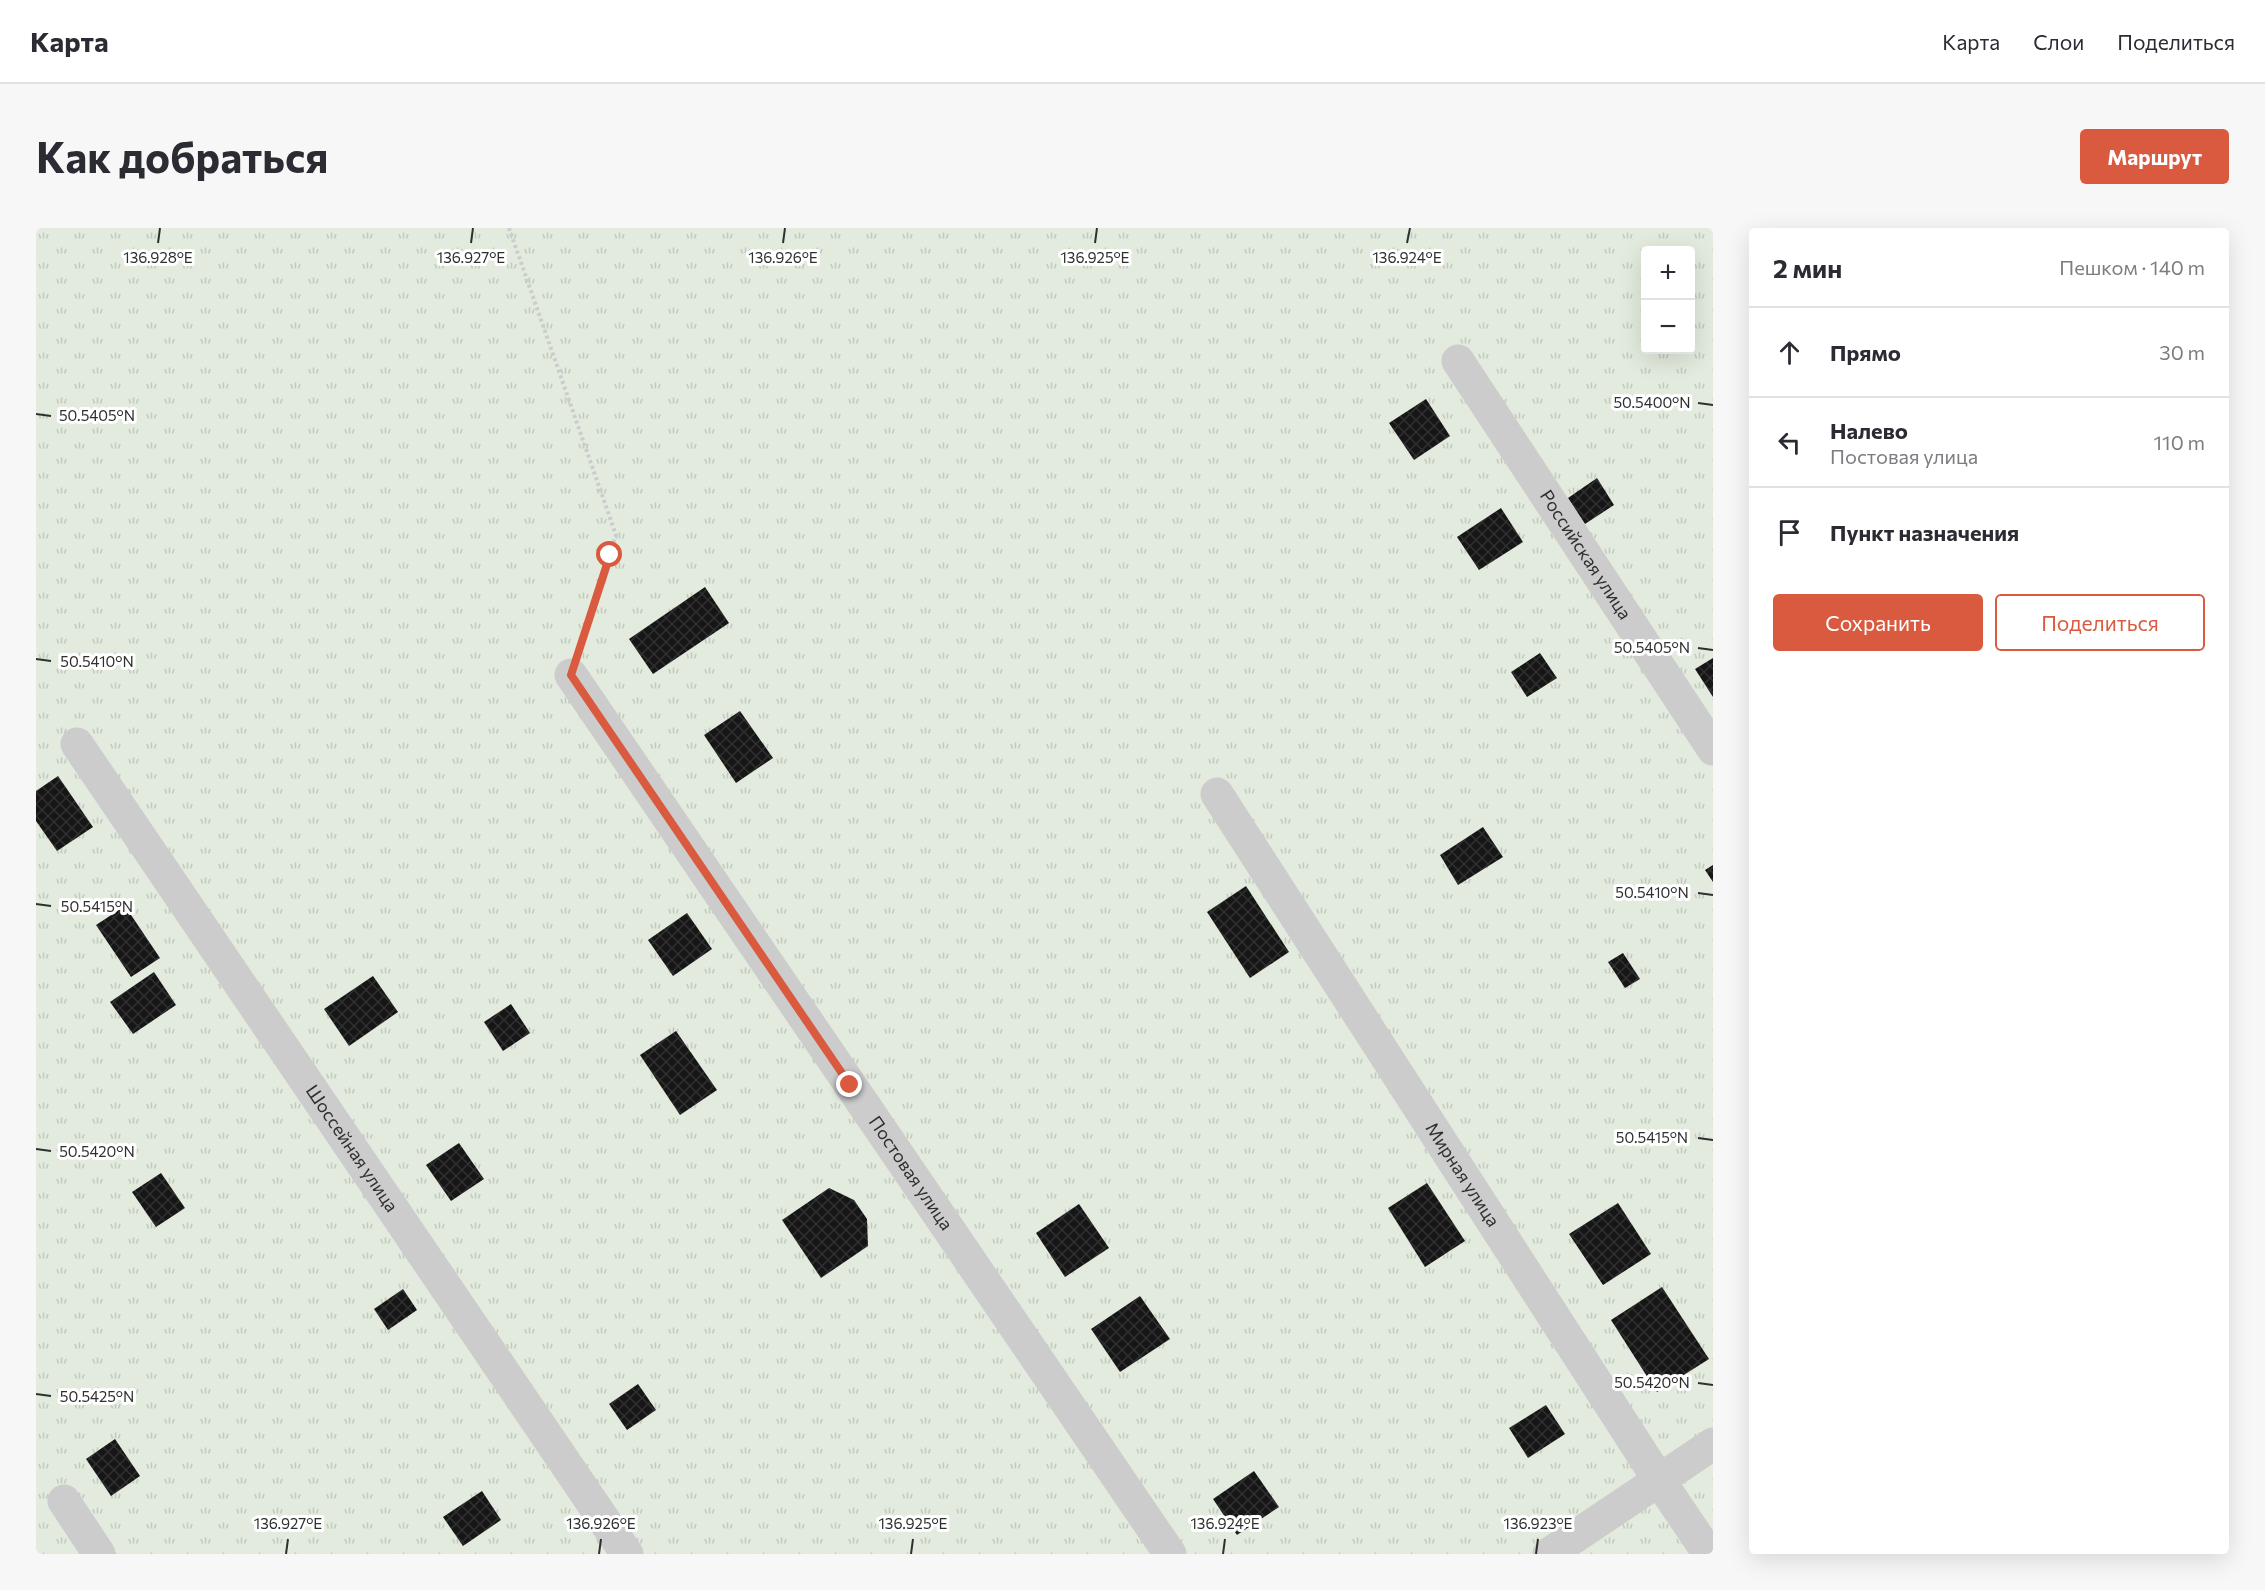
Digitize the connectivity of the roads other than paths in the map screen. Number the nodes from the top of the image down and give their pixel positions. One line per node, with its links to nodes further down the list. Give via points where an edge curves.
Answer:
1 (1458, 361): 4 (street, Российская улица)
2 (571, 675): 11 (street, Постовая улица)
3 (77, 744): 10 (street, Шоссейная улица)
4 (1713, 749)
5 (1217, 794): 7 (street, Мирная улица)
6 (1713, 1444): 7 (street)
7 (1659, 1480): 12 (street); 13 (street, Мирная улица)
8 (64, 1501): 9 (street)
9 (99, 1554)
10 (627, 1554)
11 (1170, 1554)
12 (1549, 1554)
13 (1709, 1554)

